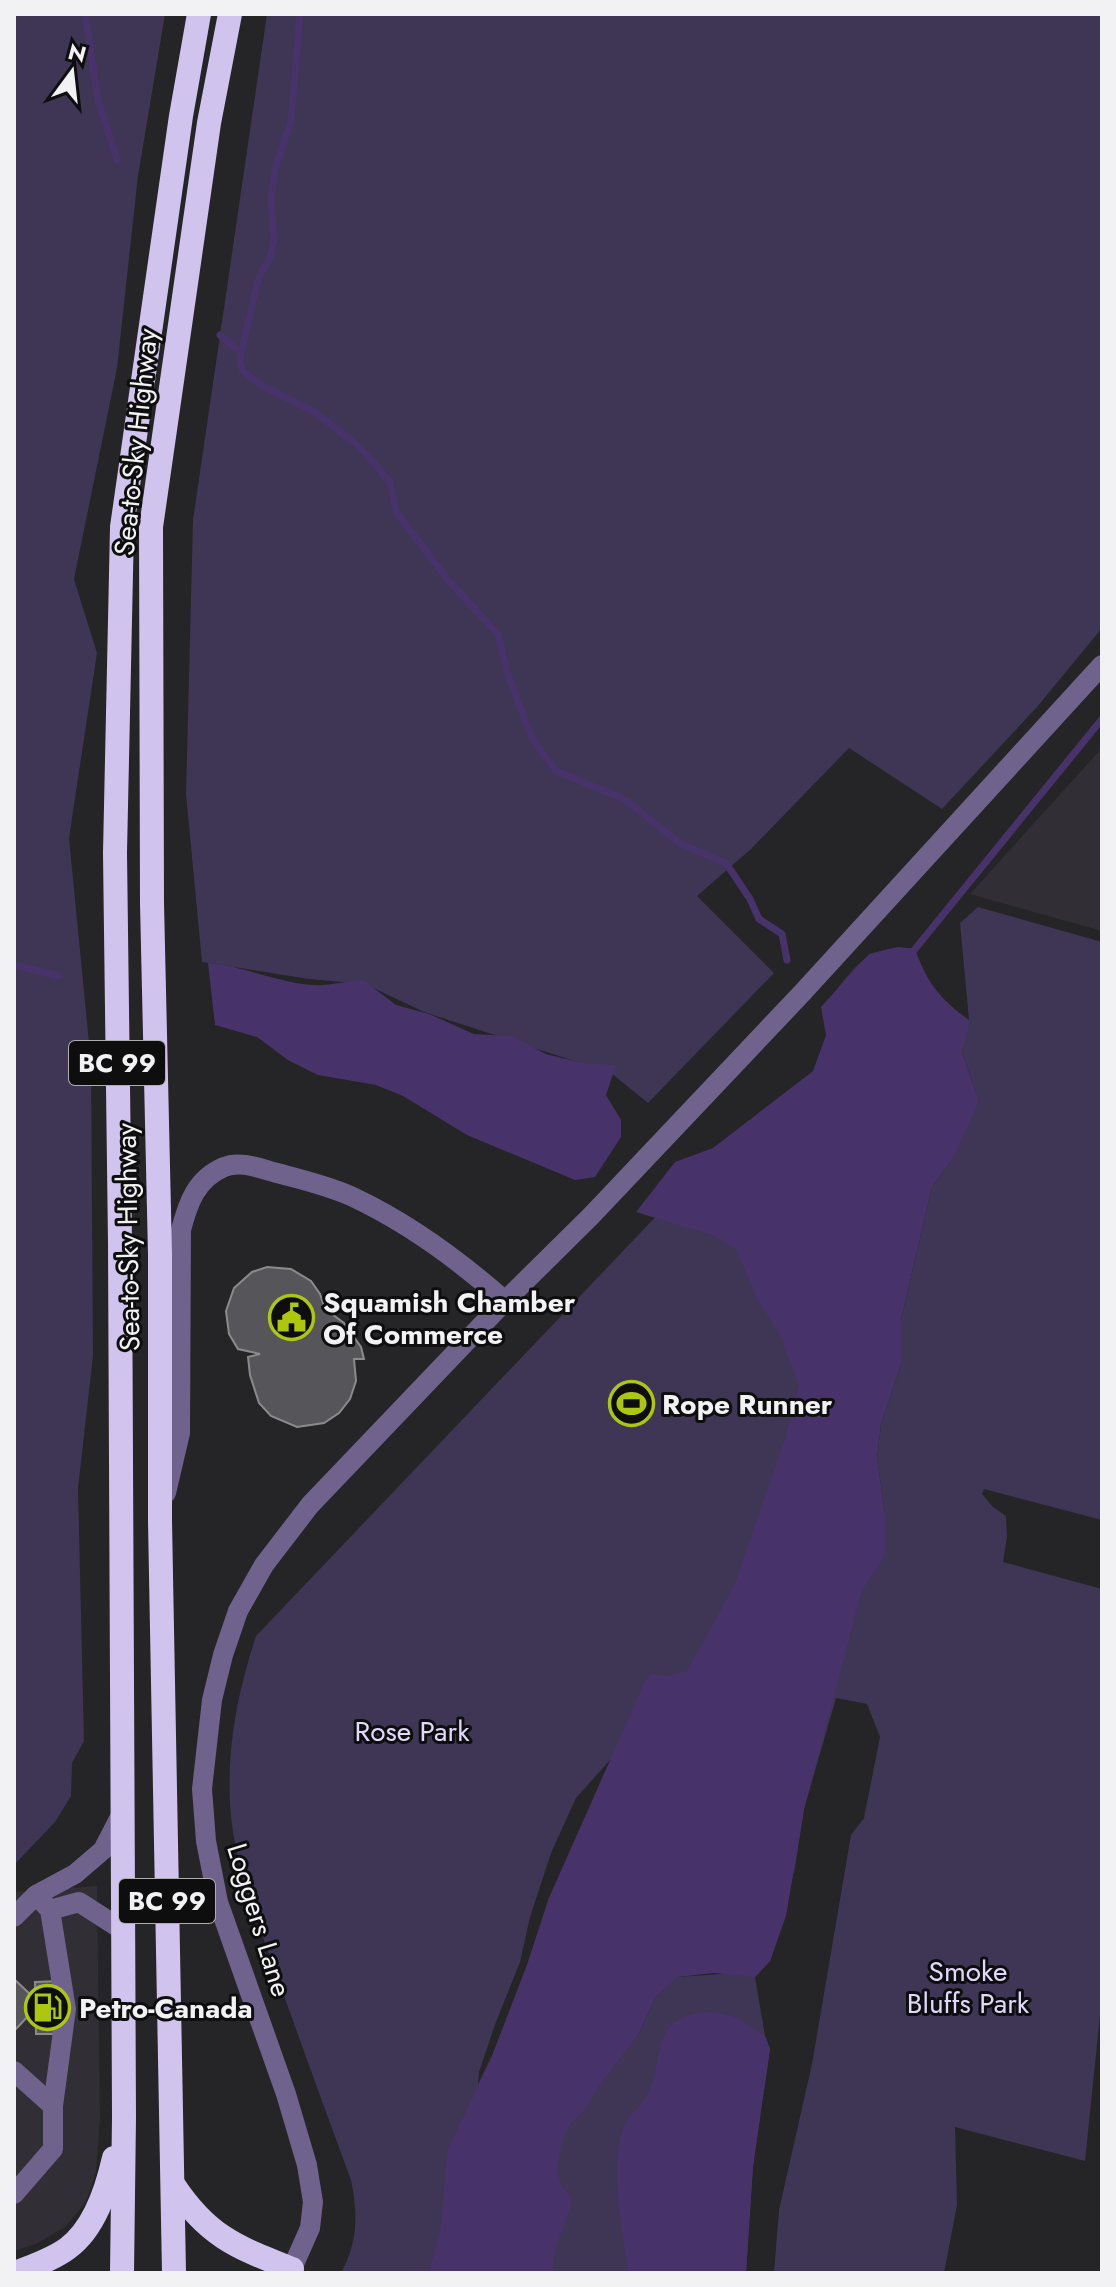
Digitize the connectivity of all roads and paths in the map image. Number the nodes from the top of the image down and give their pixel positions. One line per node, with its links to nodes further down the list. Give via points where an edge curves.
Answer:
1 (199, 14): 6 (highway, Sea-to-Sky Highway / BC 99, via 122,527 115,853)
2 (230, 14): 5 (highway, Sea-to-Sky Highway / BC 99, via 209,123 151,527)
3 (1102, 665): 4 (street, Loggers Lane, via 814,981)
4 (505, 1301): 5 (street, via 401,1223 351,1196 248,1165 234,1164 210,1175 189,1199 181,1230 180,1433); 16 (street, Loggers Lane, via 310,1505 264,1565 238,1611 212,1700 202,1789 218,1902 286,2094 313,2202 302,2252)
5 (160, 1521): 14 (highway, Sea-to-Sky Highway / BC 99)
6 (121, 1815): 7 (street, via 103,1850 75,1874); 10 (highway, Sea-to-Sky Highway / BC 99)
7 (36, 1895): 8 (street); 9 (street)
8 (50, 1910): 10 (street, via 79,1902); 12 (street, via 66,2009)
9 (14, 1917)
10 (121, 1929): 13 (highway, Sea-to-Sky Highway / BC 99)
11 (14, 2071): 12 (street)
12 (53, 2106): 15 (street, via 53,2149)
13 (124, 2117): 17 (highway, via 109,2180 82,2234 68,2248); 18 (highway, Sea-to-Sky Highway / BC 99)
14 (173, 2184): 16 (highway, via 189,2209 219,2236); 19 (highway, Sea-to-Sky Highway / BC 99)
15 (14, 2194)
16 (289, 2272)
17 (15, 2273)
18 (122, 2273)
19 (174, 2273)

